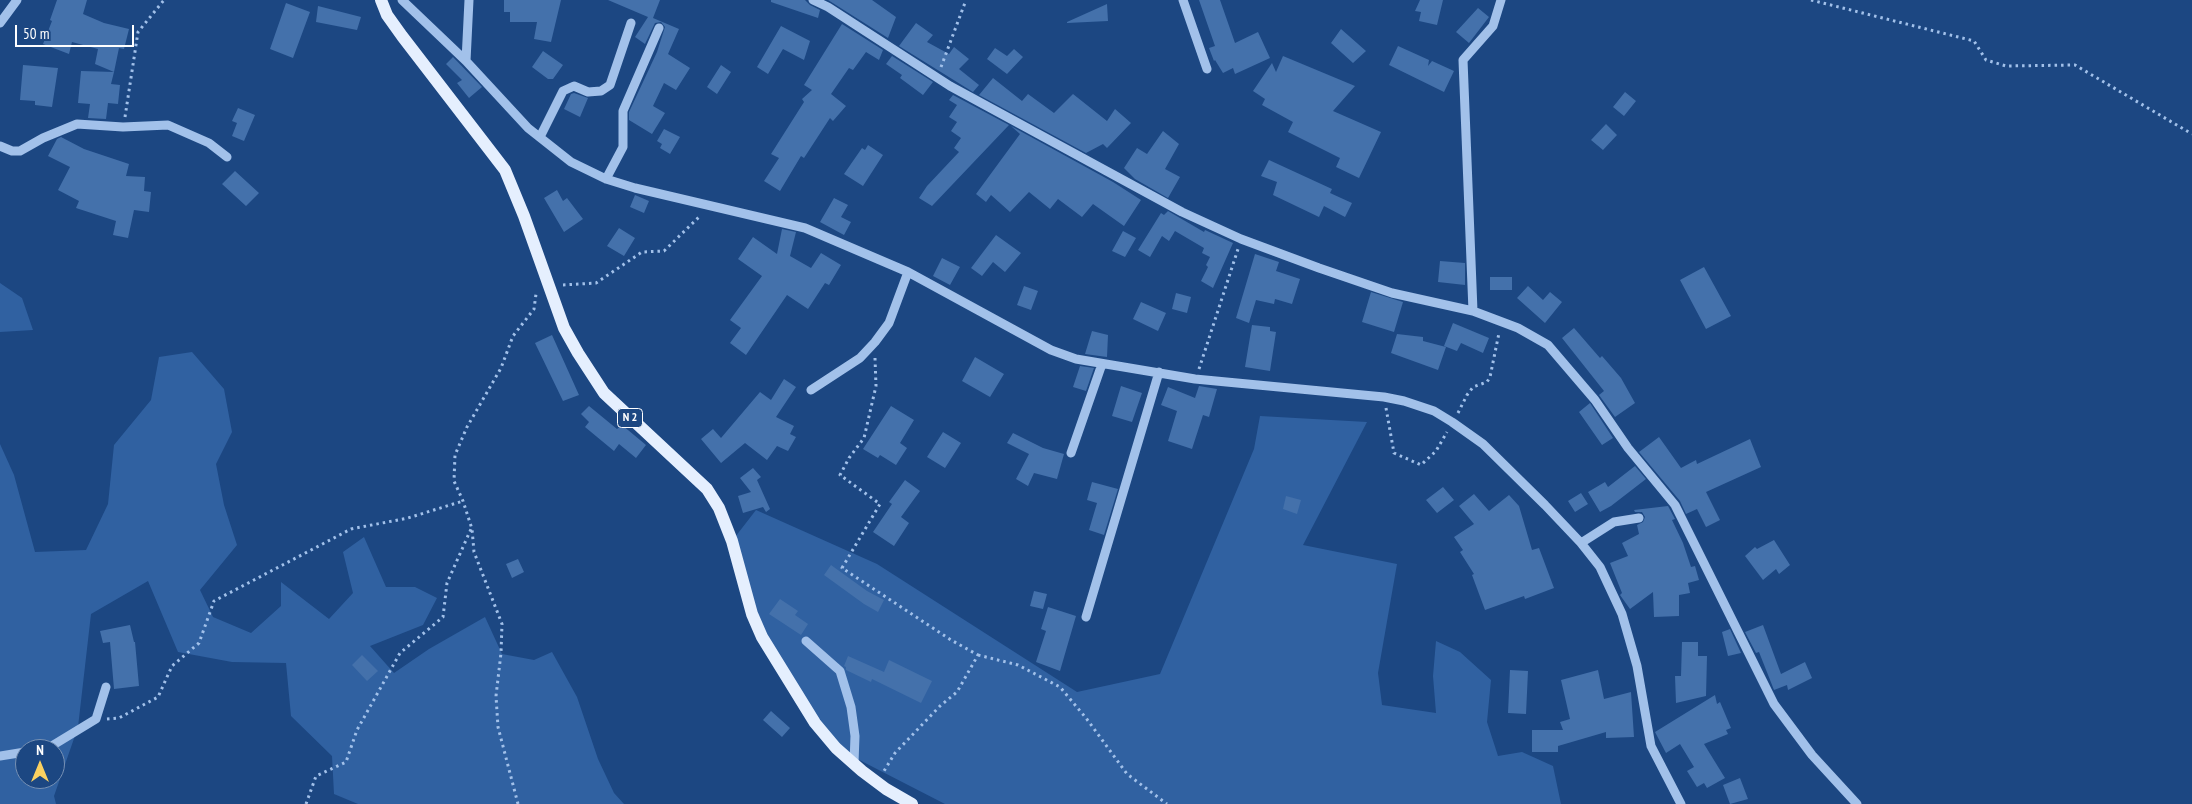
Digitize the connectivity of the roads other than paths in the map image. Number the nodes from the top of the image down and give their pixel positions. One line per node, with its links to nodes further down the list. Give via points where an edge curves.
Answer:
1 (17, 0): 8 (street)
2 (381, 0): 31 (main road, N 2, via 402,36 505,170 564,328 604,393 707,490 719,508 762,637 815,723)
3 (402, 0): 11 (street)
4 (469, 0): 11 (street)
5 (813, 0): 18 (street, via 937,78 1148,194 1241,239 1392,293)
6 (1183, 0): 12 (street)
7 (1500, 0): 18 (street, via 1493,26 1463,60)
8 (0, 23)
9 (631, 23): 13 (street, via 610,85 601,91 588,92 574,86 563,91)
10 (659, 28): 16 (street, via 623,111 623,147)
11 (466, 61): 13 (street)
12 (1207, 69)
13 (540, 137): 16 (street, via 571,162)
14 (0, 146): 15 (street, via 20,151 78,124 168,125 209,143)
15 (227, 158)
16 (606, 179): 17 (street, via 805,228)
17 (908, 272): 19 (street, via 1052,350); 21 (street, via 889,323 875,342 860,358)
18 (1473, 311): 34 (street, via 1518,328 1548,345 1595,400 1628,448 1675,505 1774,704 1812,755)
19 (1102, 364): 20 (street); 22 (street)
20 (1159, 372): 24 (street, via 1195,379 1384,397 1434,411 1483,444); 25 (street)
21 (811, 390)
22 (1071, 453)
23 (1639, 518): 24 (street, via 1614,522)
24 (1581, 543): 33 (street, via 1600,567 1622,614 1637,666 1651,746)
25 (1086, 617)
26 (806, 641): 31 (street, via 840,671 851,707)
27 (106, 687): 28 (street, via 96,719)
28 (63, 739)
29 (15, 754): 30 (street)
30 (0, 756)
31 (854, 763): 32 (main road, N 2)
32 (912, 804)
33 (1681, 804)
34 (1857, 804)

